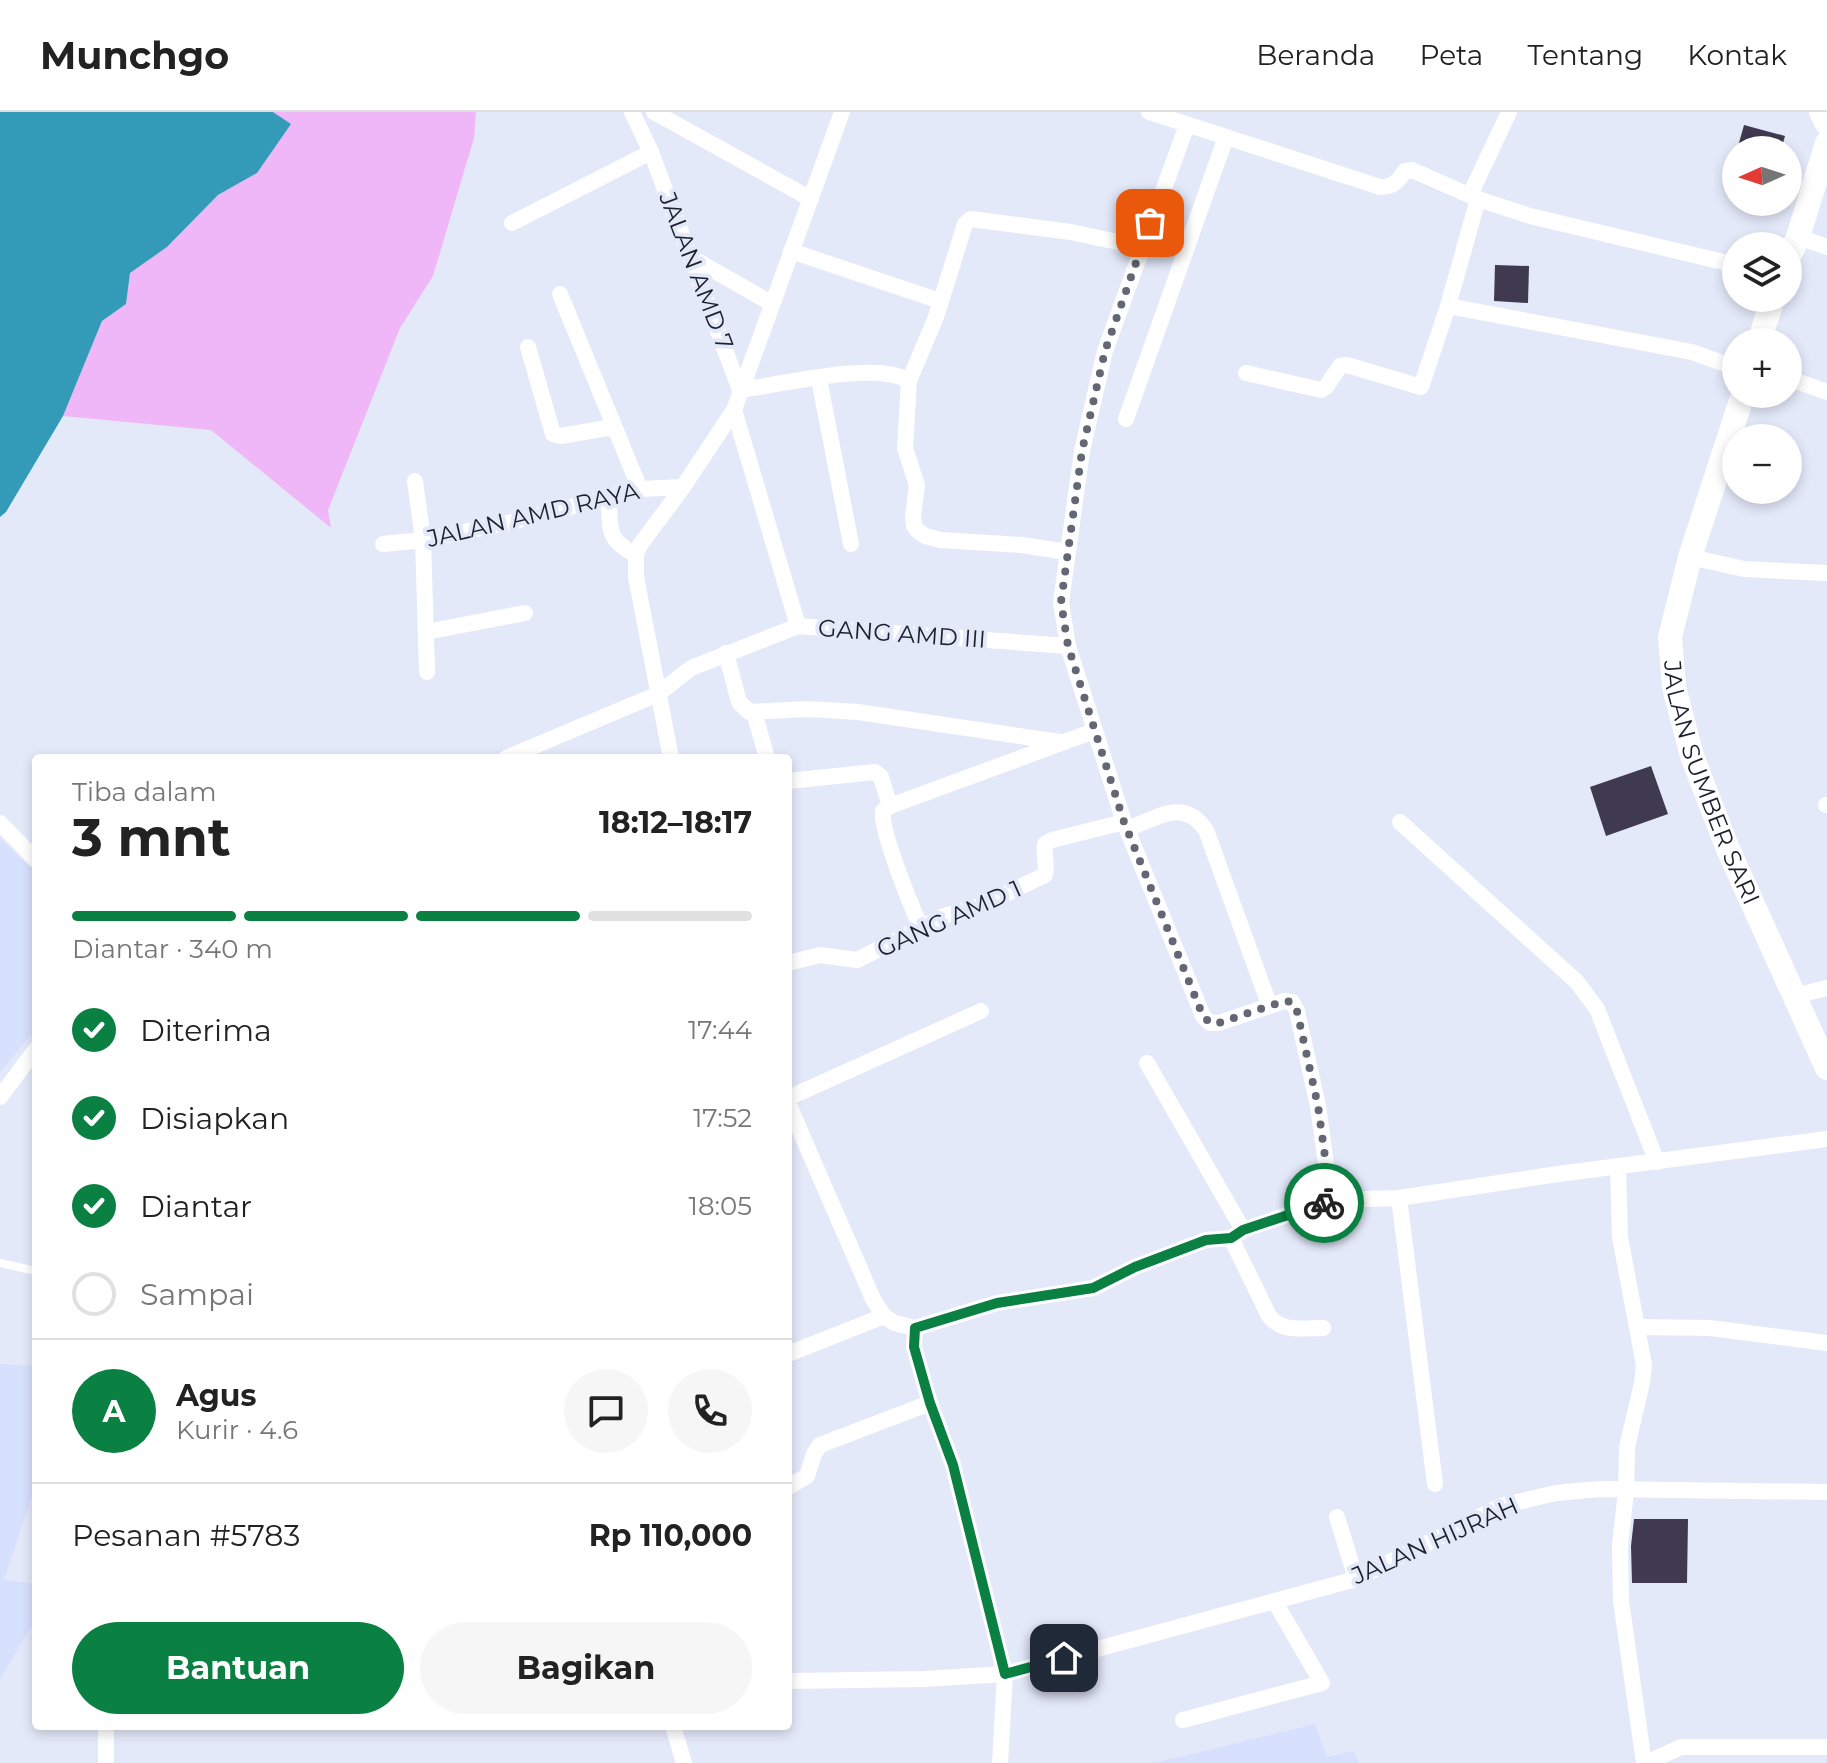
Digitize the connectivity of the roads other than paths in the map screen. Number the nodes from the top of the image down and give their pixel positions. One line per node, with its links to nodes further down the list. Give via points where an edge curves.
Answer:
1 (632, 112): 11 (street, JALAN AMD 7)
2 (654, 112): 13 (street)
3 (842, 112): 13 (street)
4 (1149, 112): 8 (street)
5 (1509, 112): 12 (street)
6 (1821, 112): 7 (street)
7 (1827, 124)
8 (1187, 125): 9 (street); 16 (street)
9 (1226, 137): 12 (street, via 1380,187 1397,183 1412,170); 36 (street)
10 (1827, 143): 15 (street)
11 (651, 152): 14 (street); 20 (street, JALAN AMD 7)
12 (1474, 197): 21 (street, via 1530,216); 25 (street)
13 (811, 199): 19 (street)
14 (512, 223)
15 (1798, 232)
16 (1141, 247): 23 (street, via 971,219); 45 (street, via 1105,351 1082,451)
17 (1827, 247): 18 (street)
18 (1802, 248)
19 (791, 251): 23 (street); 24 (street)
20 (692, 258): 24 (street); 32 (street, JALAN AMD 7)
21 (1722, 262)
22 (560, 294): 37 (street)
23 (940, 301): 30 (street)
24 (771, 303): 32 (street)
25 (1448, 306): 27 (street, via 1692,352); 28 (street, via 1421,387 1347,365 1340,366 1321,390)
26 (528, 347): 37 (street, via 553,434)
27 (1722, 363)
28 (1246, 373)
29 (819, 379): 30 (street, via 873,372); 32 (street); 44 (street)
30 (909, 381): 45 (street, via 905,448 917,485 913,516 918,531 941,540)
31 (1802, 383): 33 (street)
32 (740, 390): 35 (street)
33 (1827, 392)
34 (1738, 408): 47 (street, JALAN SUMBER SARI)
35 (734, 410): 39 (street); 50 (street)
36 (1126, 419)
37 (614, 427): 40 (street)
38 (415, 481): 42 (street)
39 (683, 487): 40 (street, JALAN AMD RAYA); 46 (street)
40 (640, 489): 41 (street, JALAN AMD RAYA)
41 (608, 497): 42 (street, JALAN AMD RAYA); 46 (street, via 612,538)
42 (423, 540): 43 (street, JALAN AMD RAYA); 51 (street)
43 (383, 544)
44 (851, 544)
45 (1067, 552): 52 (street, via 1061,602)
46 (636, 555): 55 (street)
47 (1690, 557): 48 (street, via 1744,569); 71 (street, JALAN SUMBER SARI, via 1670,637 1674,687 1692,756 1728,849)
48 (1827, 573)
49 (525, 613): 51 (street)
50 (798, 626): 52 (street, GANG AMD III); 53 (street, GANG AMD III)
51 (426, 632): 54 (street)
52 (1068, 646): 57 (street)
53 (726, 653): 55 (street, GANG AMD III, via 682,673); 56 (street, via 739,702)
54 (427, 672)
55 (658, 694): 59 (street, GANG AMD III); 60 (street)
56 (754, 712): 58 (street, via 858,712); 61 (street)
57 (1094, 731): 58 (street); 66 (street)
58 (1060, 742): 63 (street)
59 (516, 754)
60 (670, 754)
61 (766, 754)
62 (792, 781): 63 (street, via 875,772)
63 (890, 806): 68 (street, via 881,818)
64 (1400, 822): 81 (street, via 1577,982 1597,1009)
65 (0, 823): 67 (street)
66 (1125, 825): 68 (street, GANG AMD 1, via 1052,840 1043,852 1045,875); 72 (street, via 1179,811 1197,817); 72 (street, via 1203,1016 1219,1023)
67 (32, 856)
68 (921, 928): 69 (street, GANG AMD 1, via 857,960 820,955)
69 (792, 962)
70 (1827, 988): 71 (street)
71 (1794, 996): 76 (street, JALAN SUMBER SARI)
72 (1269, 1004): 84 (street, via 1292,1002 1297,1011)
73 (981, 1011): 78 (street)
74 (32, 1054): 77 (street)
75 (1147, 1063): 85 (street)
76 (1827, 1068)
77 (0, 1097)
78 (792, 1099)
79 (792, 1110): 88 (street)
80 (1827, 1139): 81 (street)
81 (1657, 1162): 82 (street)
82 (1618, 1168): 83 (street); 89 (street, via 1620,1237)
83 (1399, 1198): 84 (street); 95 (street)
84 (1331, 1200): 85 (street)
85 (1237, 1234): 90 (street, via 1206,1240 1093,1288 997,1303); 91 (street, via 1277,1325)
86 (0, 1263): 87 (lane)
87 (32, 1270)
88 (884, 1316): 90 (street); 93 (street)
89 (1638, 1327): 92 (street, via 1710,1328); 97 (street, via 1644,1365 1627,1447)
90 (915, 1328): 94 (street, via 914,1347)
91 (1323, 1328)
92 (1827, 1343)
93 (792, 1352)
94 (930, 1403): 96 (street, via 820,1445 807,1476); 102 (street, via 953,1465)
95 (1435, 1484)
96 (792, 1485)
97 (1626, 1492): 98 (street, JALAN HIJRAH); 100 (street, JALAN HIJRAH, via 1556,1493 1501,1506); 111 (street, via 1621,1601)
98 (1827, 1492)
99 (1337, 1517): 100 (street)
100 (1356, 1579): 101 (street, JALAN HIJRAH)
101 (1275, 1602): 102 (street, JALAN HIJRAH); 104 (street, via 1322,1683)
102 (1005, 1674): 103 (street, JALAN HIJRAH); 110 (street)
103 (792, 1681)
104 (1183, 1720)
105 (106, 1730): 108 (street)
106 (674, 1730): 109 (street)
107 (1827, 1747): 111 (street, via 1681,1747)
108 (106, 1763)
109 (684, 1763)
110 (1000, 1763)
111 (1645, 1763)

